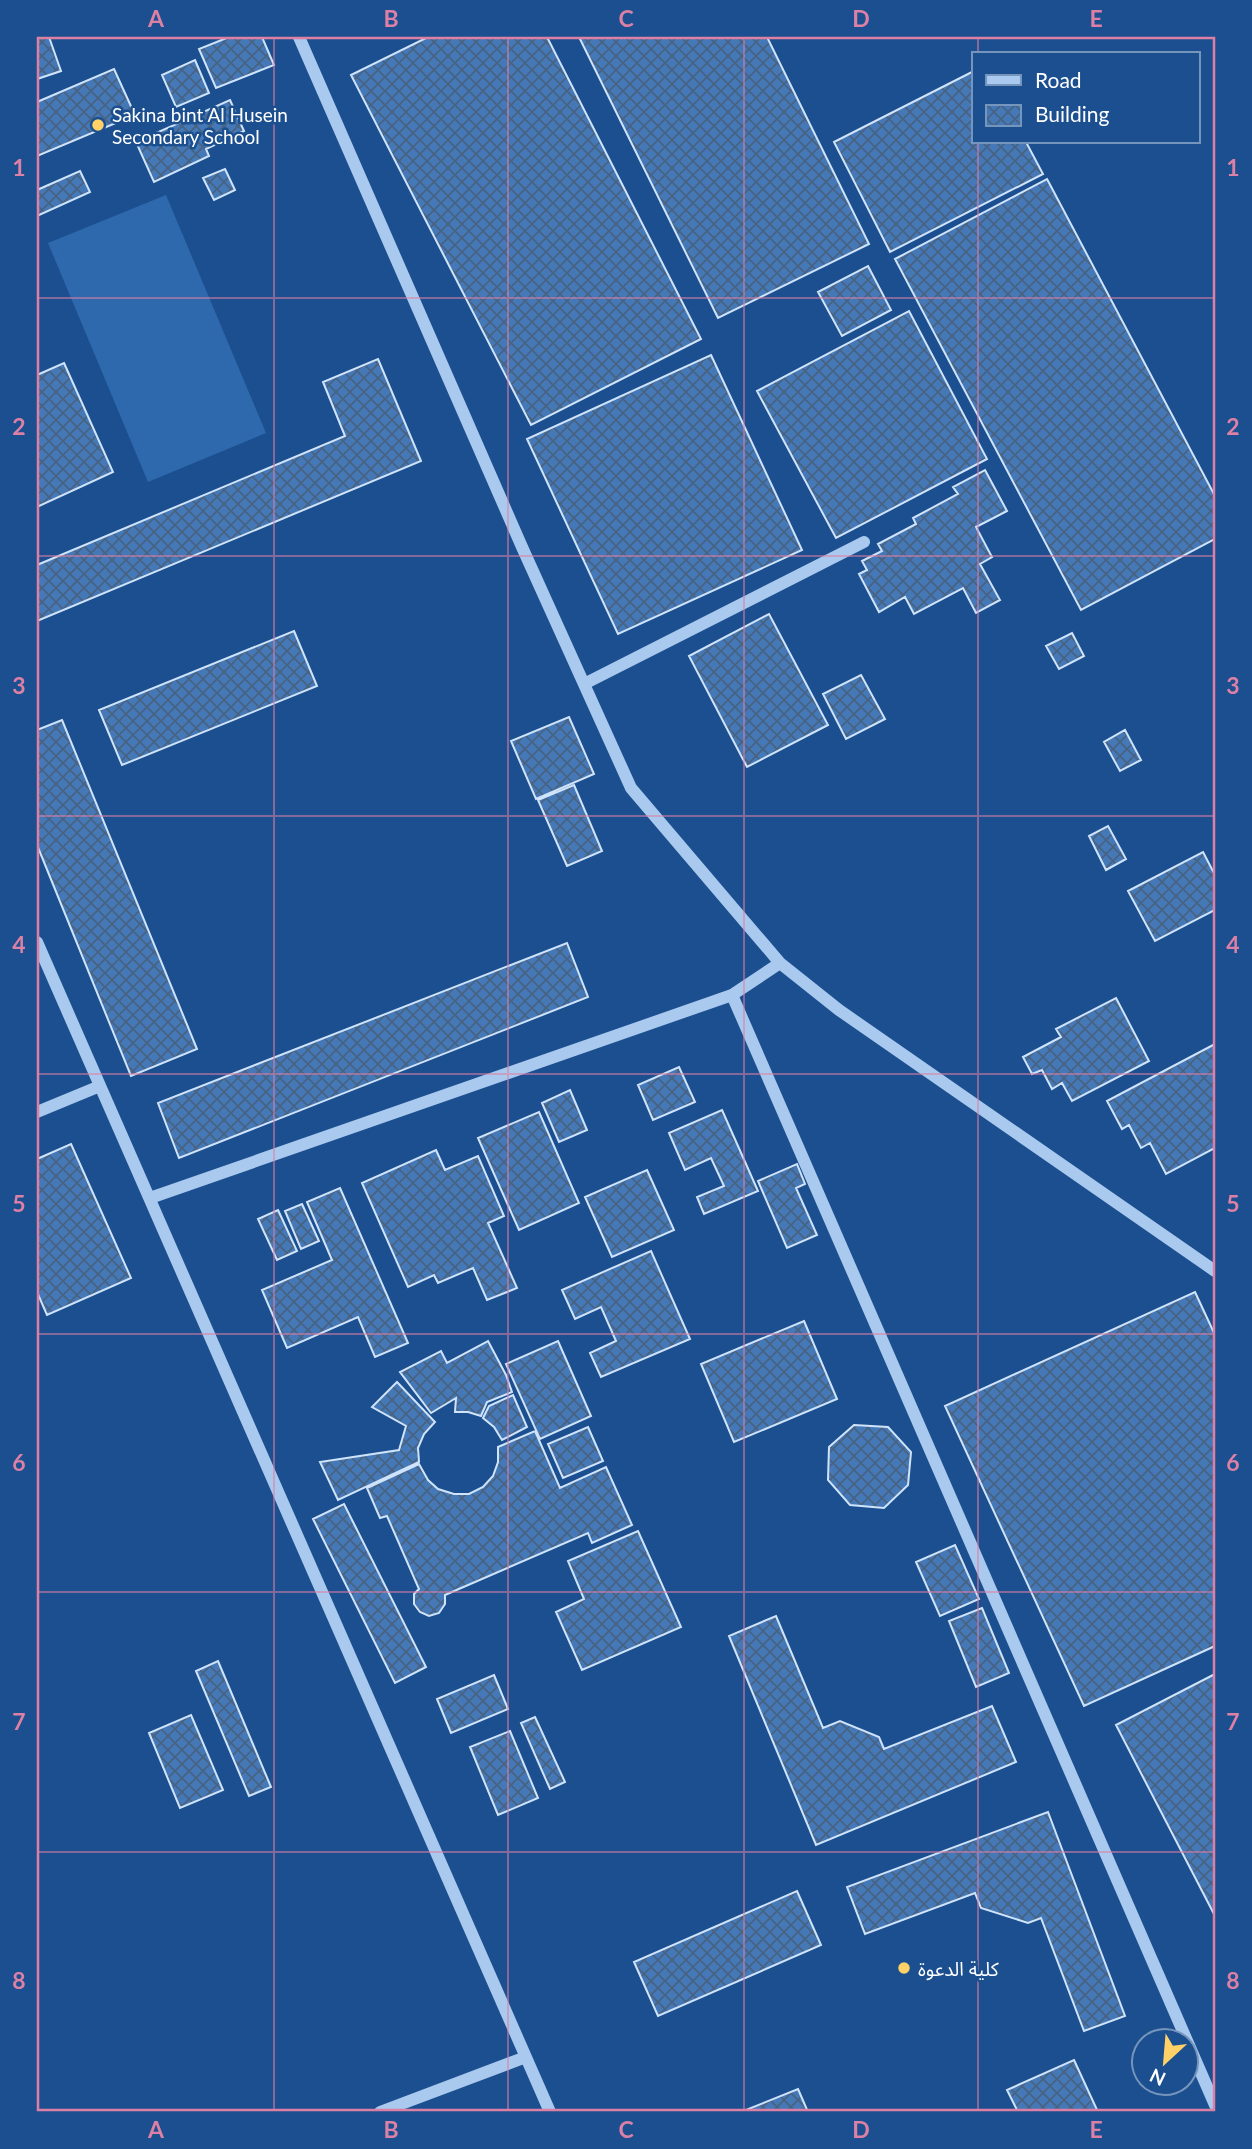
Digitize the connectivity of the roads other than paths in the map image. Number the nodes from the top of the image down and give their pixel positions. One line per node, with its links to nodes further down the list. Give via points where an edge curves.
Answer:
1 (299, 37): 3 (street)
2 (864, 542): 3 (street)
3 (584, 684): 5 (street, via 631,788)
4 (37, 942): 7 (street)
5 (780, 962): 6 (street); 10 (street, via 839,1010)
6 (732, 995): 9 (street); 12 (street)
7 (100, 1086): 8 (street); 9 (street)
8 (37, 1112)
9 (150, 1198): 11 (street)
10 (1215, 1271)
11 (526, 2057): 13 (street); 14 (street)
12 (1215, 2105)
13 (380, 2112)
14 (550, 2112)

